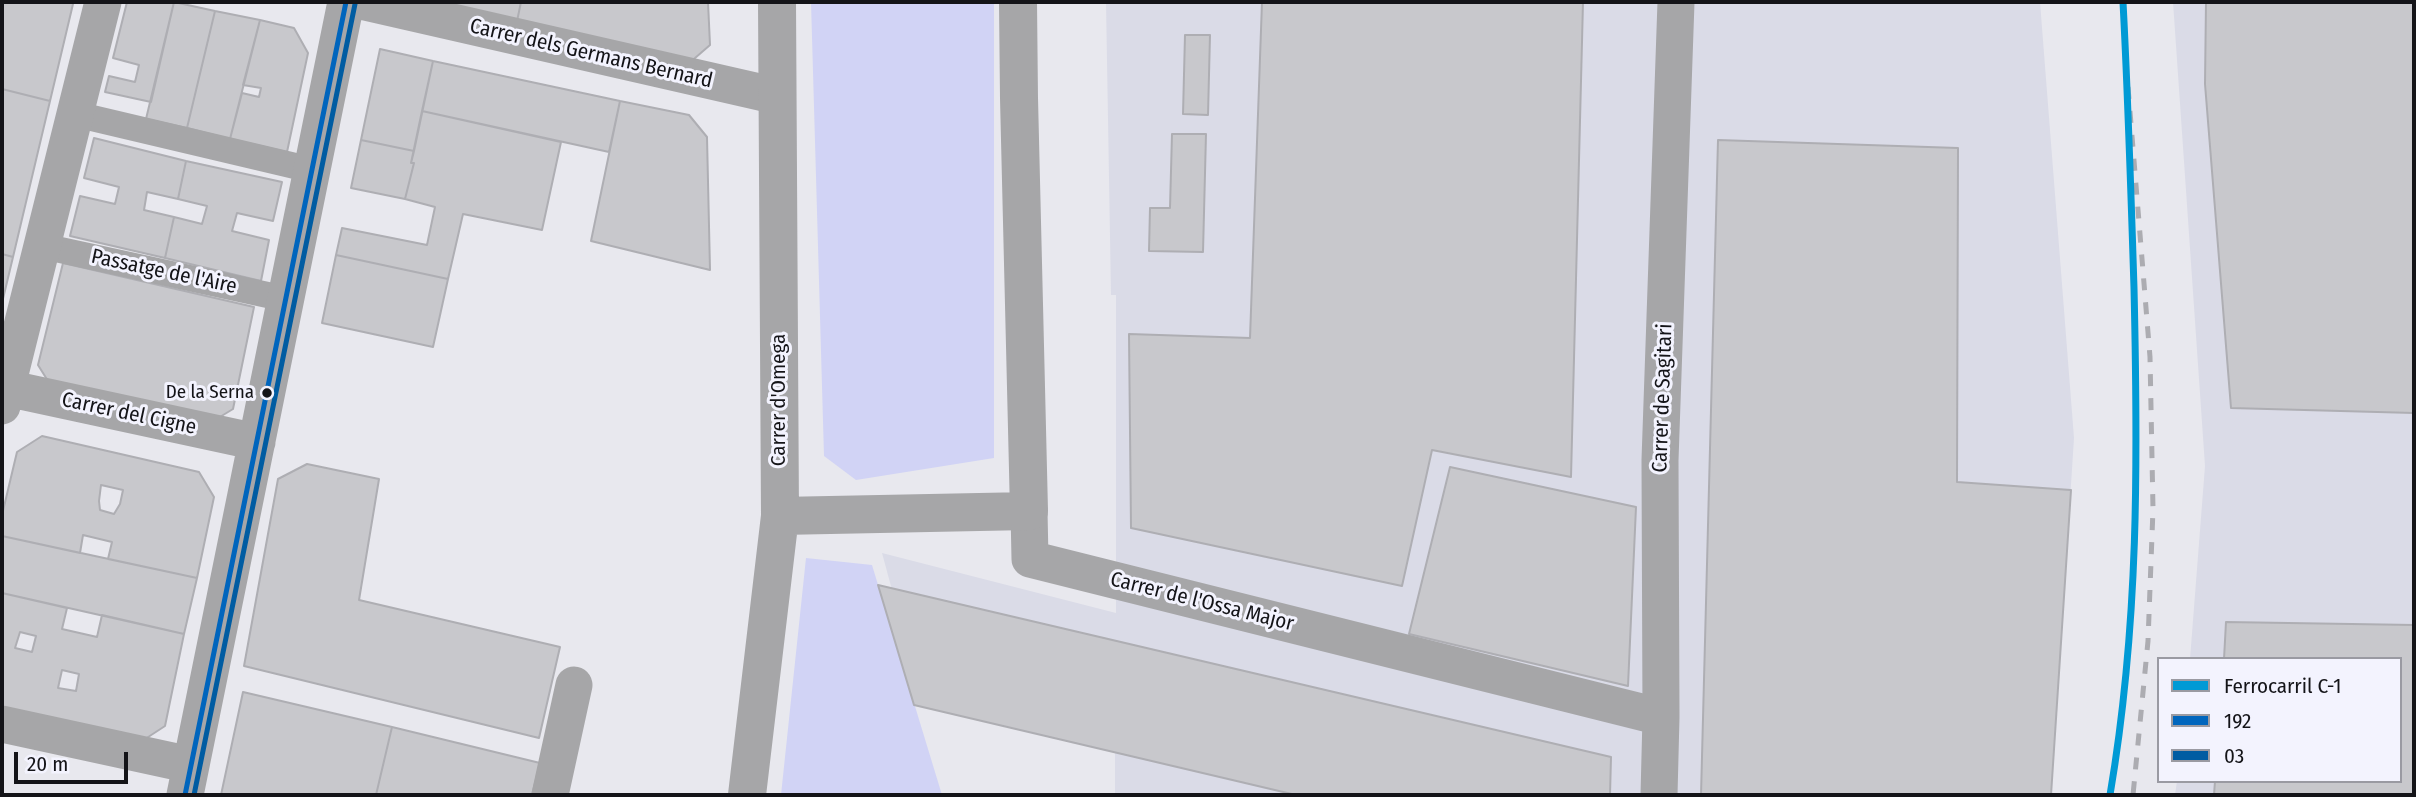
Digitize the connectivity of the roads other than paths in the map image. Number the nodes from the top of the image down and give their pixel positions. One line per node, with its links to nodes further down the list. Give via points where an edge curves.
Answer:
1 (103, 2): 8 (street)
2 (346, 2): 9 (street)
3 (365, 2): 7 (street, Carrer dels Germans Bernard)
4 (777, 2): 7 (street, Carrer d'Omega)
5 (1018, 2): 14 (street)
6 (1676, 2): 17 (street, Carrer de Sagitari, via 1660,460)
7 (777, 96): 15 (street, Carrer d'Omega)
8 (75, 114): 9 (street); 10 (street)
9 (312, 170): 11 (street)
10 (42, 246): 11 (street, Passatge de l'Aire); 12 (street)
11 (286, 299): 13 (street)
12 (3, 393): 13 (street, Carrer del Cigne)
13 (257, 442): 19 (street)
14 (1029, 511): 15 (street); 17 (street, Carrer de l'Ossa Major, via 1030,559)
15 (780, 516): 21 (street, Carrer d'Omega)
16 (574, 685): 20 (street)
17 (1661, 717): 22 (street, Carrer de Sagitari)
18 (2, 724): 19 (street)
19 (188, 780)
20 (550, 795)
21 (747, 795)
22 (1658, 795)

